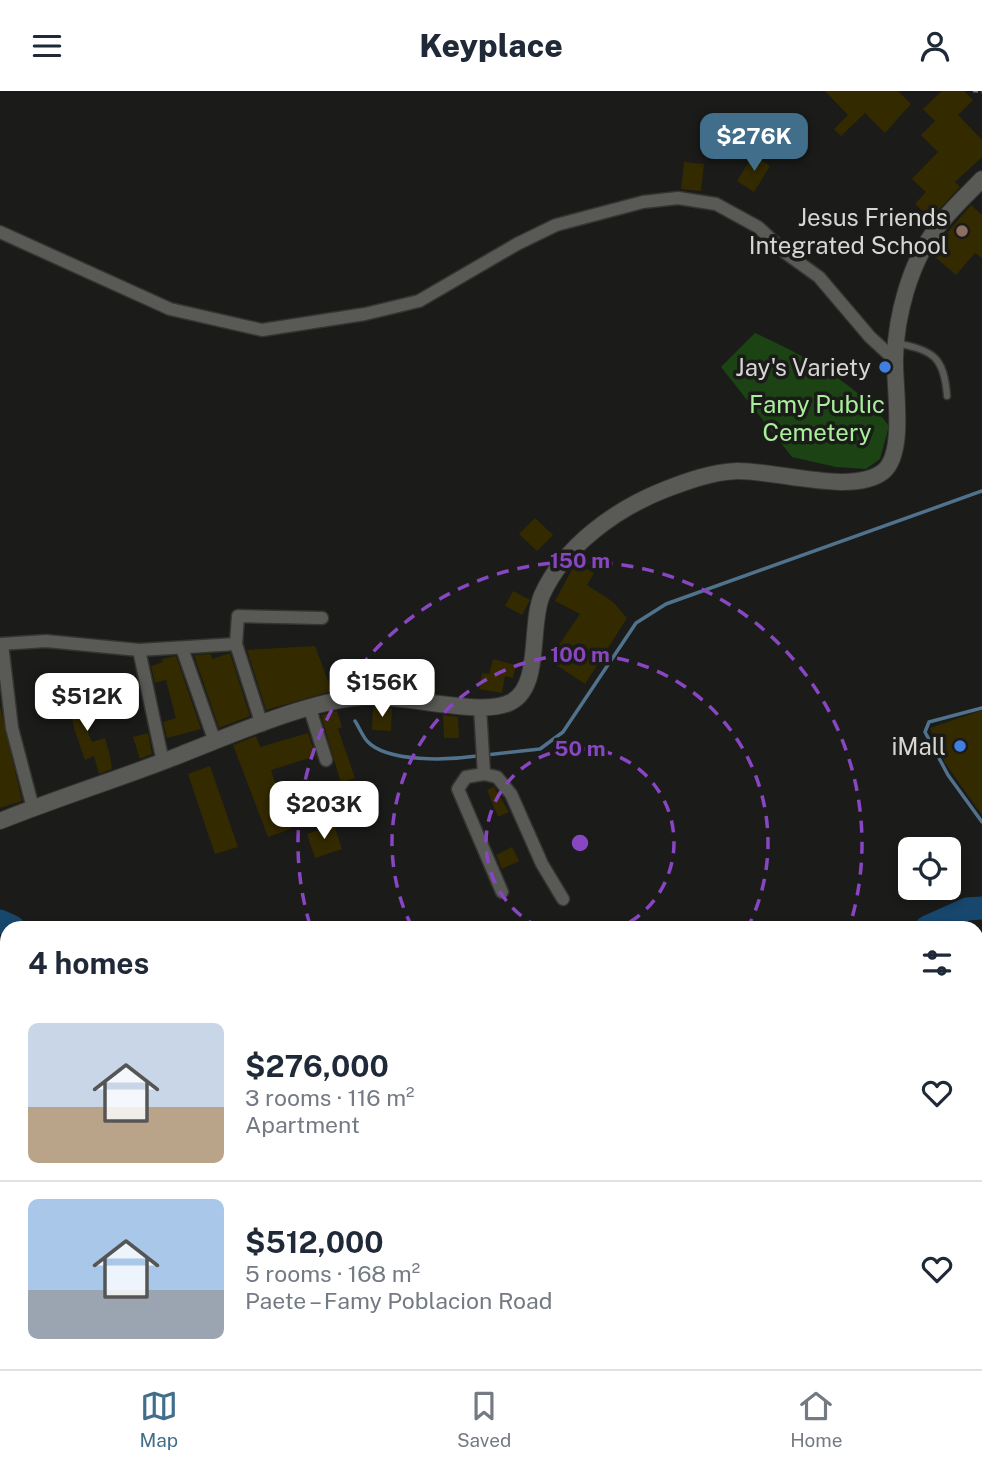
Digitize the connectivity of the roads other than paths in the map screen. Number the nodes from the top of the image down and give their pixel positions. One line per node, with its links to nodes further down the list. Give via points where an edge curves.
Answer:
1 (982, 179): 3 (main road, via 935,230 917,263)
2 (0, 232): 4 (street, via 170,309 262,330 419,301 556,225 643,202 687,199 716,204 758,227 819,277)
3 (895, 342): 4 (main road); 5 (lane, via 936,358 946,377)
4 (894, 359): 11 (main road, via 897,448 883,472 867,481 736,471 710,474 627,509 569,554 551,577 535,614 527,687 509,704)
5 (947, 395)
6 (321, 618): 8 (street, via 238,615)
7 (1, 644): 10 (street, via 46,642); 14 (street)
8 (236, 644): 9 (street); 13 (street)
9 (182, 648): 10 (street); 15 (street)
10 (139, 650): 17 (street)
11 (480, 707): 12 (main road, via 379,695); 18 (street)
12 (310, 709): 13 (main road); 16 (street)
13 (262, 725): 15 (main road)
14 (6, 730): 19 (street)
15 (215, 742): 17 (main road)
16 (326, 759)
17 (163, 762): 19 (main road)
18 (484, 774): 21 (street, via 466,777 458,789); 22 (street, via 497,777 511,795)
19 (33, 808): 20 (main road)
20 (0, 821)
21 (502, 892)
22 (562, 899)

